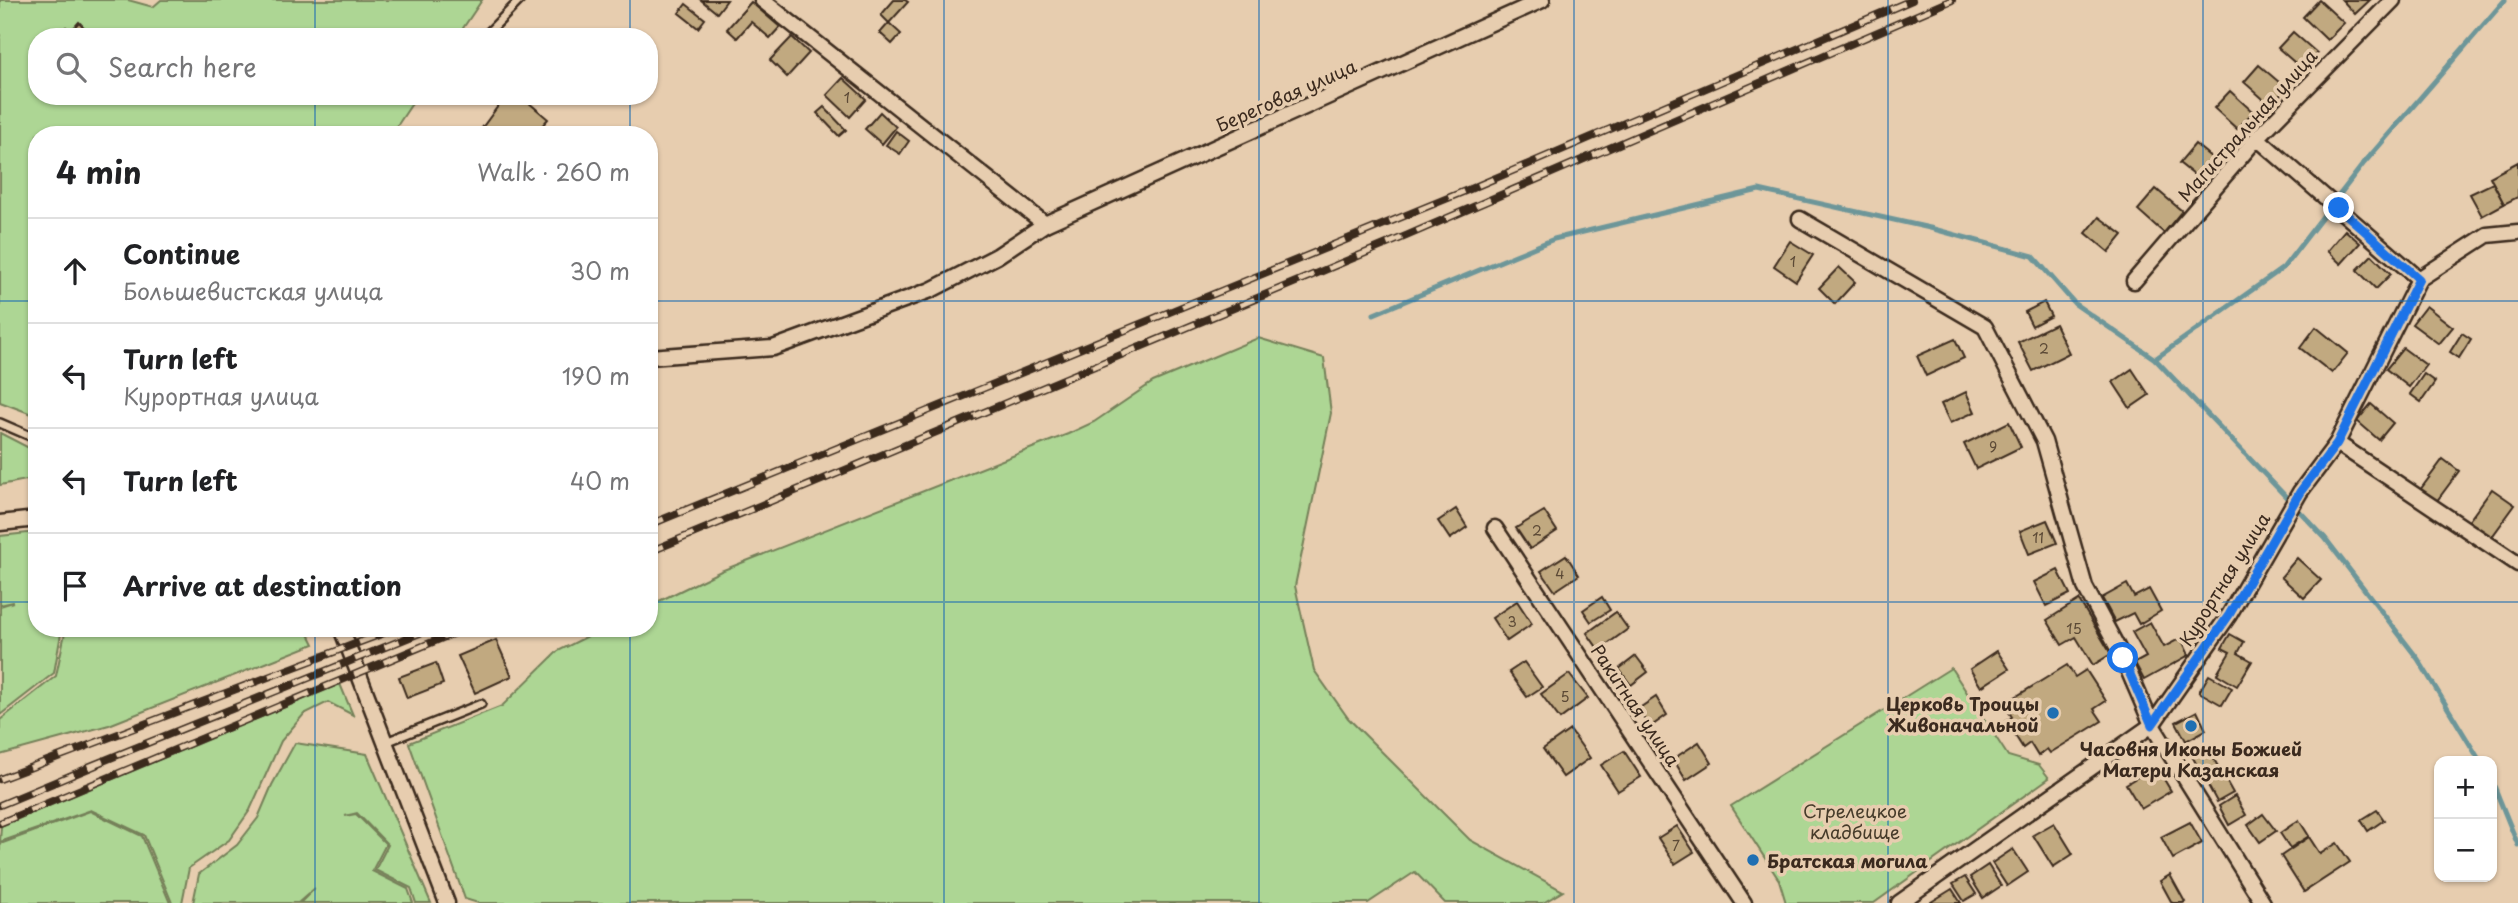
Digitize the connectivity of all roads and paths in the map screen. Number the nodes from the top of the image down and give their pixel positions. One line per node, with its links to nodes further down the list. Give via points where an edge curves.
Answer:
1 (520, 0): 5 (lane)
2 (762, 0): 8 (street)
3 (1542, 0): 8 (street, Береговая улица)
4 (2393, 0): 6 (street, Магистральная улица)
5 (493, 28)
6 (2257, 138): 10 (street); 11 (street, Магистральная улица)
7 (1800, 219): 22 (street, via 1985,327 2044,441 2085,587)
8 (1045, 224): 12 (street, Береговая улица, via 997,256 931,290 773,348)
9 (2518, 232): 10 (street, Курортная улица, via 2487,234)
10 (2419, 279): 15 (street, Курортная улица)
11 (2134, 281)
12 (658, 356)
13 (0, 423): 14 (lane)
14 (28, 435)
15 (2337, 443): 19 (street); 22 (street, Курортная улица, via 2300,492 2229,615)
16 (28, 520): 17 (street)
17 (0, 523)
18 (1495, 528): 25 (street, Ракитная улица)
19 (2518, 564)
20 (345, 637): 23 (street)
21 (481, 704): 23 (lane)
22 (2152, 725): 26 (street, Курортная улица); 27 (street)
23 (386, 742): 24 (street)
24 (447, 903)
25 (1744, 903)
26 (1899, 903)
27 (2263, 903)

